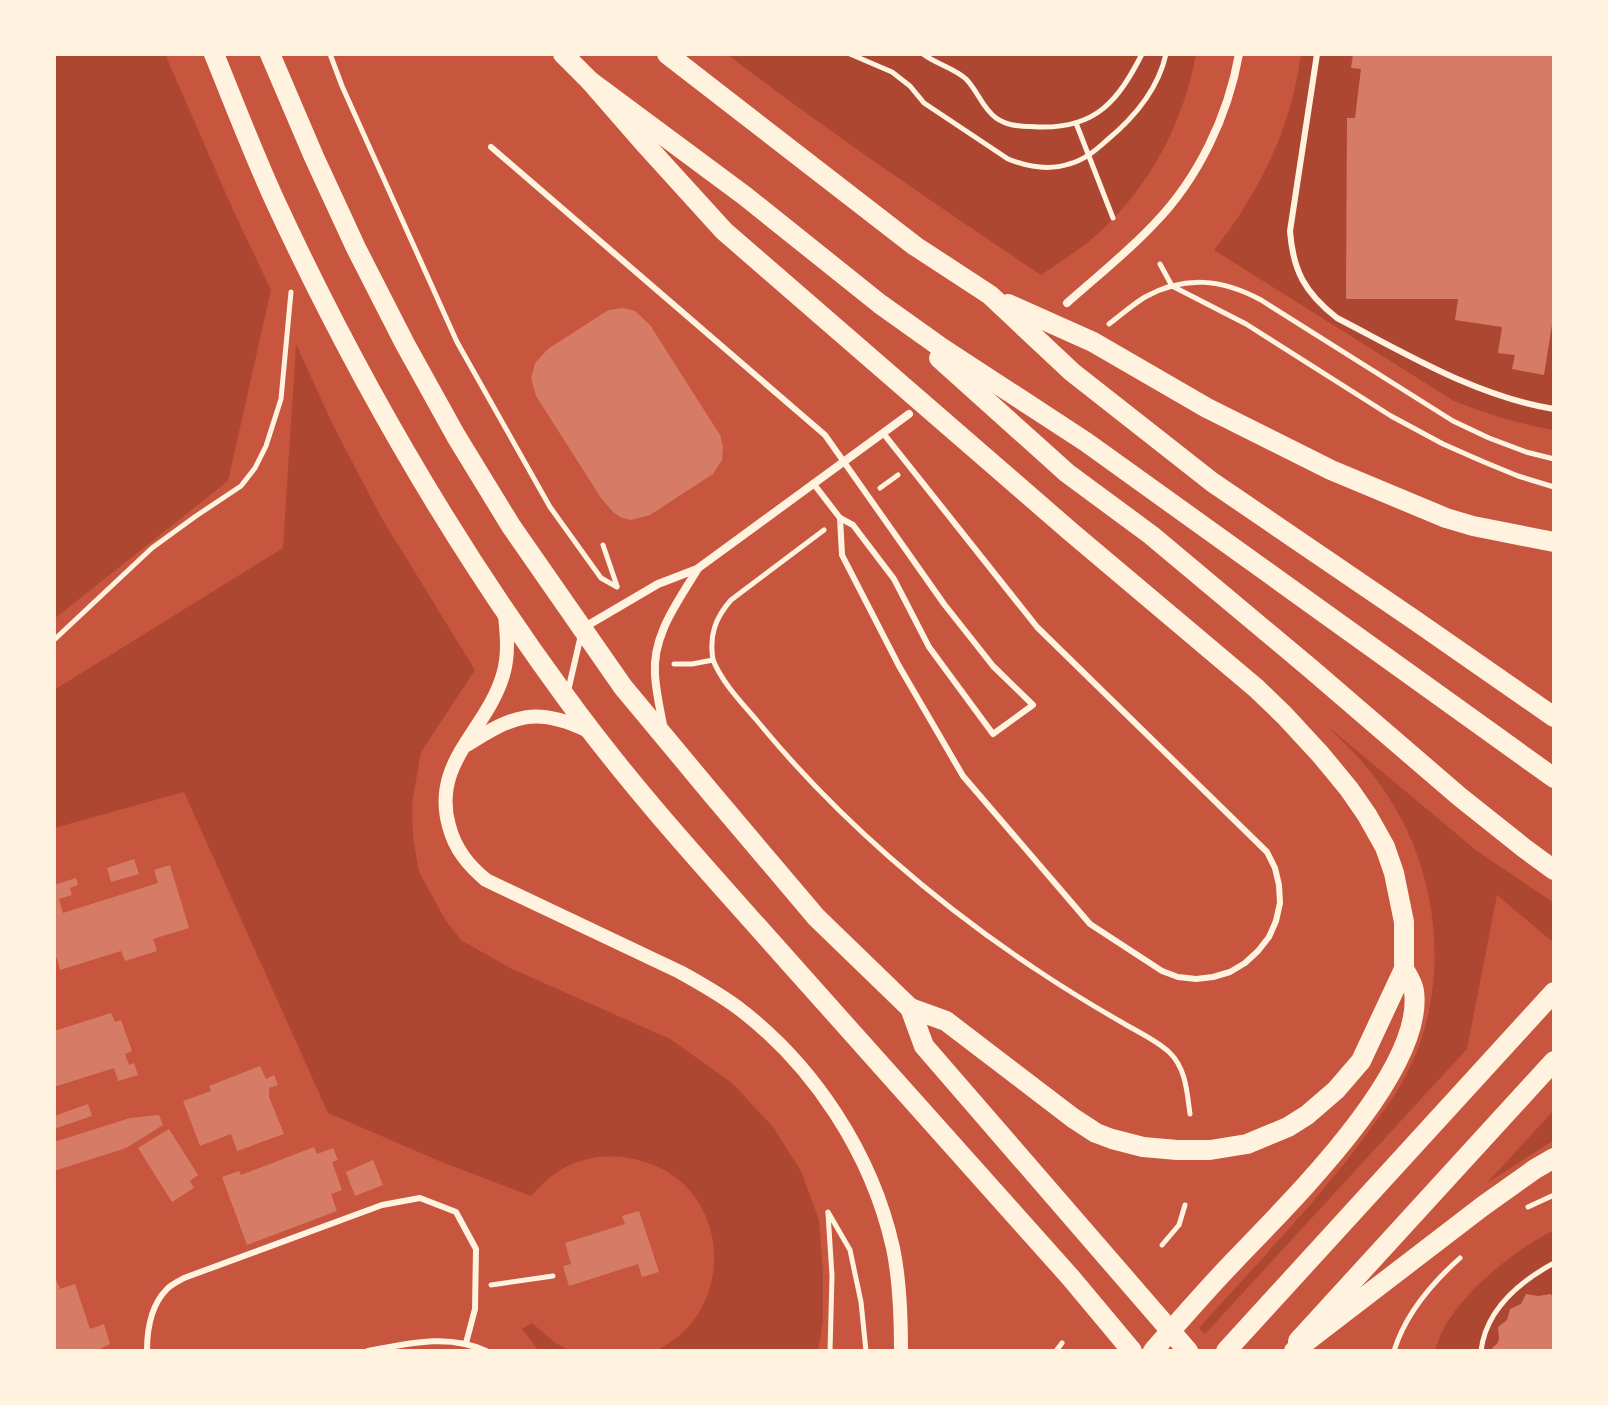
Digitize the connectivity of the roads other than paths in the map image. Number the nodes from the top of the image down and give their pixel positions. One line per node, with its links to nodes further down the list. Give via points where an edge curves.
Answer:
1 (214, 54): 20 (main road, via 274,199 340,332 410,460)
2 (270, 54): 21 (main road, via 405,344 511,526)
3 (563, 54): 7 (main road)
4 (667, 54): 9 (main road, via 915,246)
5 (1239, 54): 10 (street, via 1216,130 1179,195 1155,224)
6 (1317, 54): 12 (lane, via 1290,231 1307,289 1337,318 1463,383)
7 (590, 81): 11 (main road); 29 (main road, via 724,231 1256,688 1321,755 1385,847 1404,922)
8 (491, 147): 15 (lane, via 825,435)
9 (990, 295): 18 (main road, via 1093,342 1207,408 1331,470 1446,518); 23 (main road, via 1072,372 1212,482)
10 (1067, 303)
11 (880, 304): 27 (main road, via 1097,449); 28 (main road, via 1067,473 1151,535)
12 (1554, 409)
13 (909, 414): 14 (street)
14 (883, 433): 15 (street); 17 (lane, via 1037,627 1267,852 1280,903 1269,937 1258,951 1230,972 1178,977 1090,924 963,776 842,555)
15 (844, 460): 16 (street); 17 (lane, via 954,617 1033,705 993,734 929,647 894,579 853,525)
16 (813, 483): 17 (lane); 19 (street)
17 (840, 518)
18 (1554, 542)
19 (697, 569): 21 (street, via 658,584); 25 (street, via 666,621 657,648 655,675)
20 (504, 610): 22 (main road); 26 (street, via 508,647 503,678)
21 (582, 628): 22 (lane); 25 (main road)
22 (566, 698): 24 (main road)
23 (1554, 717)
24 (594, 734): 26 (street, via 554,717 527,716); 39 (main road, via 685,845)
25 (664, 735): 31 (main road, via 816,917)
26 (463, 747): 38 (street, via 449,773 446,817 456,846 474,870 501,888 708,987 770,1036 829,1103 859,1156 893,1249)
27 (1554, 778)
28 (1554, 870)
29 (1404, 969): 31 (main road, via 1361,1061 1336,1090 1288,1127 1247,1144 1210,1150 1143,1147 1096,1133 946,1021); 40 (main road, via 1414,987 1411,1024 1398,1061 1367,1109 1327,1162)
30 (1554, 992): 42 (main road)
31 (910, 1008): 41 (main road, via 924,1046)
32 (1554, 1061): 43 (main road)
33 (1554, 1158): 43 (main road)
34 (466, 1343): 35 (lane, via 475,1309 476,1249 456,1212 420,1198 382,1205 184,1278 156,1305); 36 (lane, via 428,1340); 37 (lane)
35 (147, 1351)
36 (368, 1351)
37 (486, 1351)
38 (901, 1351)
39 (1132, 1351)
40 (1153, 1351)
41 (1188, 1351)
42 (1226, 1351)
43 (1291, 1351)

